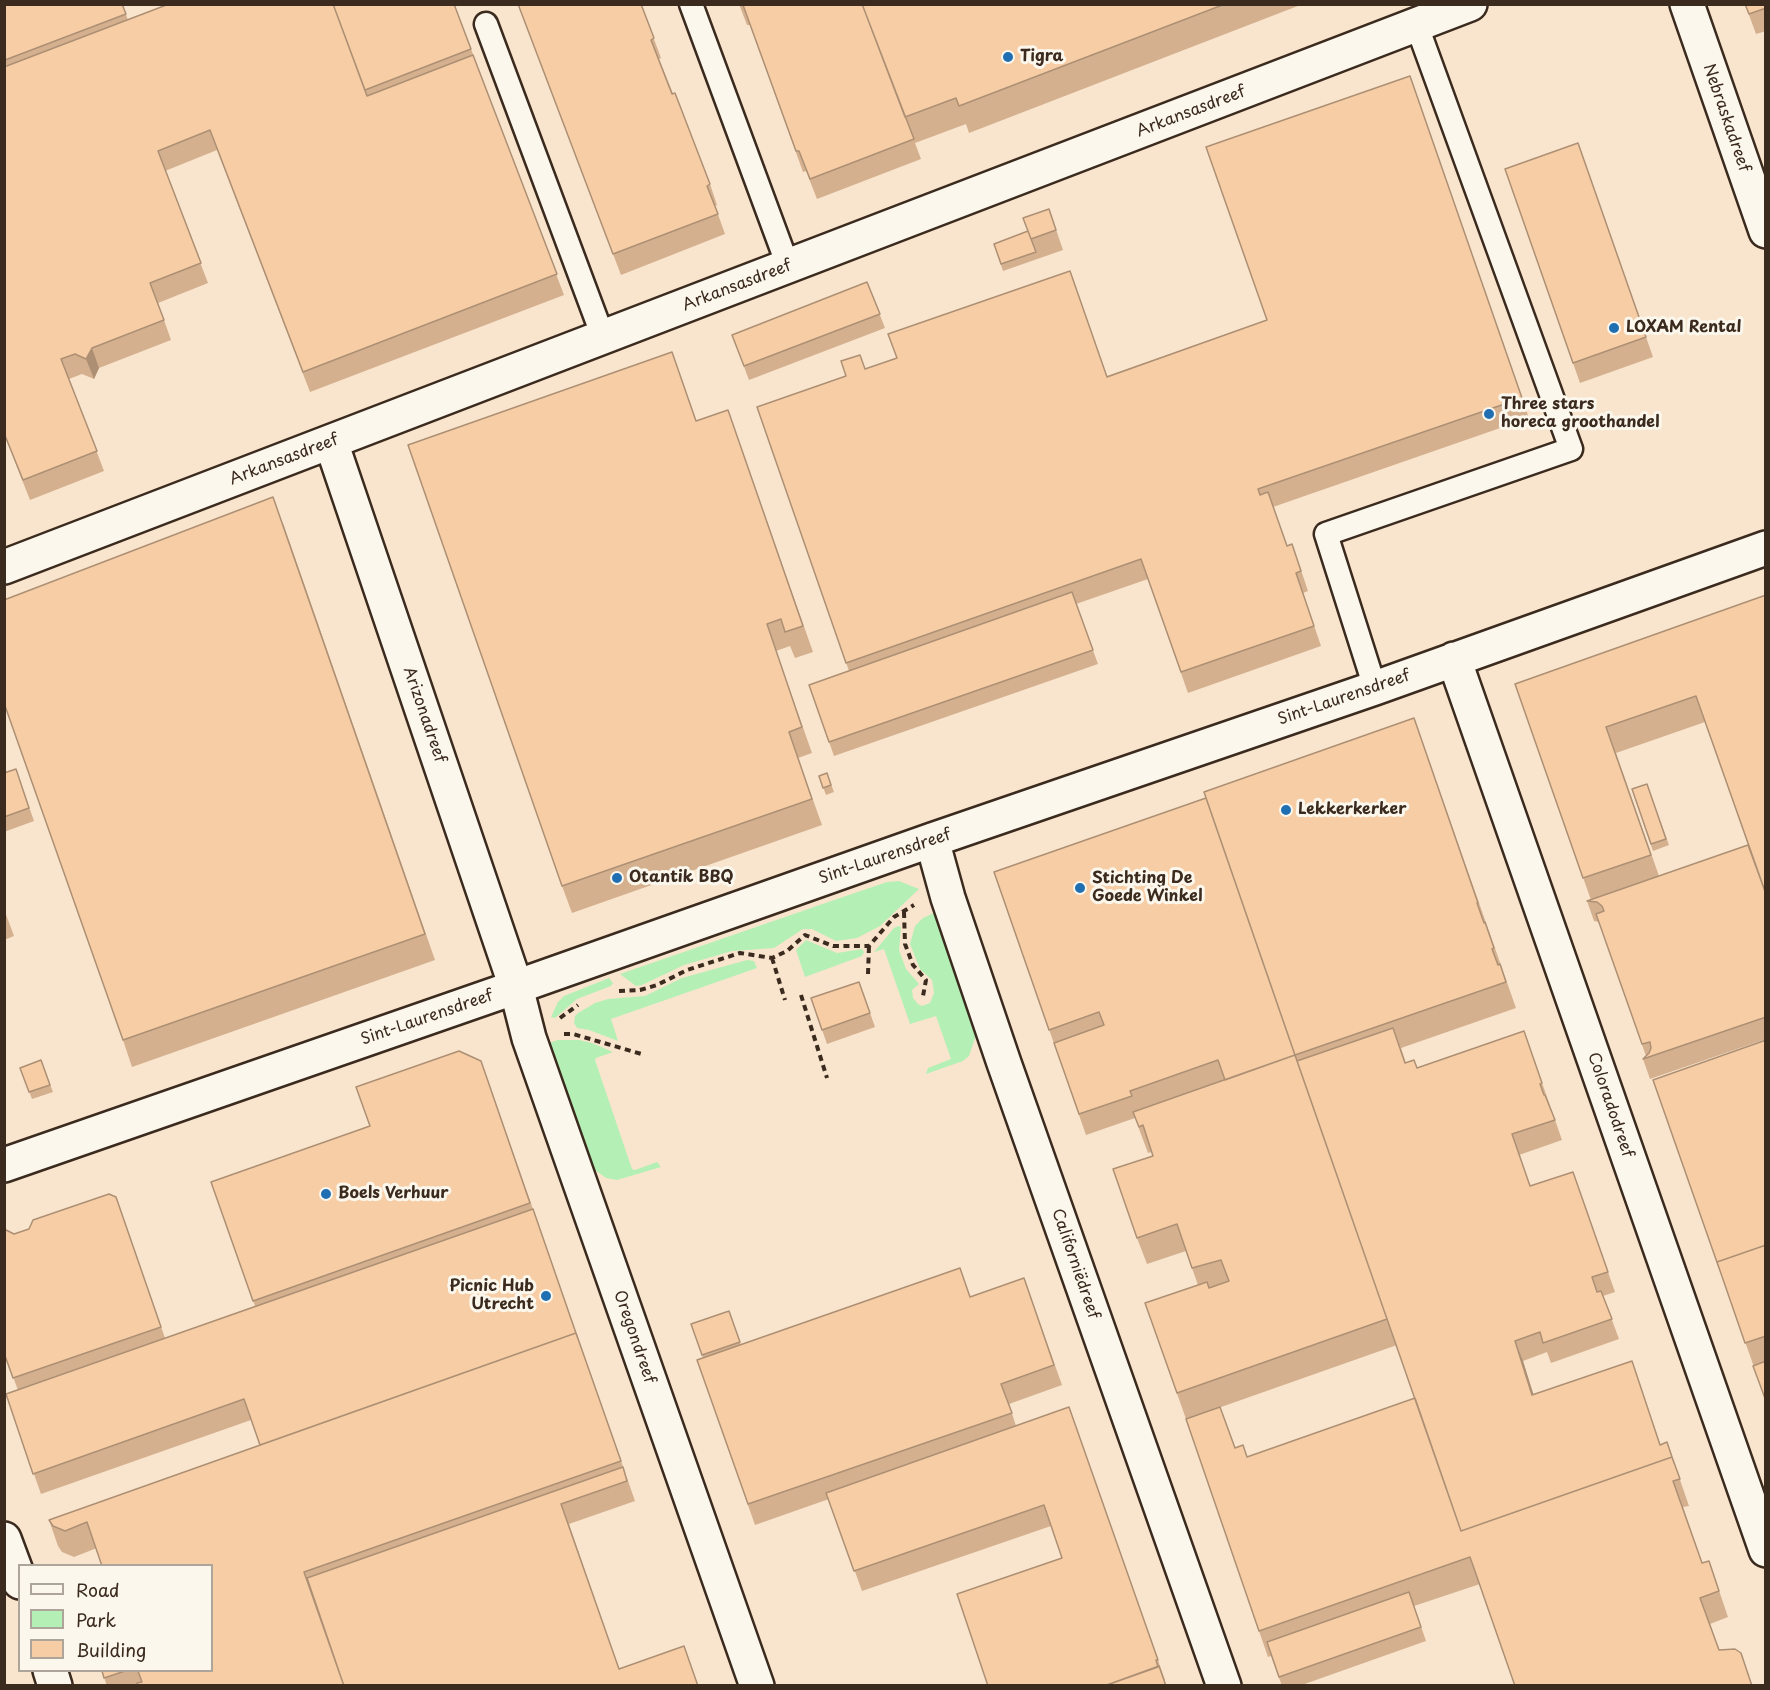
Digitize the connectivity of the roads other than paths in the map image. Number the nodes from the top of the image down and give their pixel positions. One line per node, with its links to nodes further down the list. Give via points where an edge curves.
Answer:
1 (691, 4): 7 (lane)
2 (1470, 4): 5 (street, Arkansasdreef)
3 (1687, 4): 6 (street, Nebraskadreef)
4 (486, 24): 8 (lane)
5 (1417, 26): 7 (street, Arkansasdreef); 13 (lane, via 1571,449 1326,534)
6 (1766, 231)
7 (788, 266): 8 (street, Arkansasdreef)
8 (603, 337): 9 (street, Arkansasdreef)
9 (331, 441): 11 (street, Arkansasdreef); 15 (street, Arizonadreef)
10 (1766, 548): 12 (street, Sint-Laurensdreef)
11 (4, 567)
12 (1454, 659): 13 (street, Sint-Laurensdreef); 18 (street, Coloradodreef)
13 (1375, 688): 14 (street, Sint-Laurensdreef)
14 (932, 840): 15 (street, Sint-Laurensdreef); 23 (street, Californiëdreef, via 1004,1063)
15 (516, 987): 16 (street, Sint-Laurensdreef); 22 (street, Oregondreef, via 536,1034)
16 (4, 1165)
17 (4, 1539): 19 (street)
18 (1766, 1550)
19 (18, 1577)
20 (50, 1672): 21 (street)
21 (56, 1686)
22 (757, 1686)
23 (1224, 1686)

